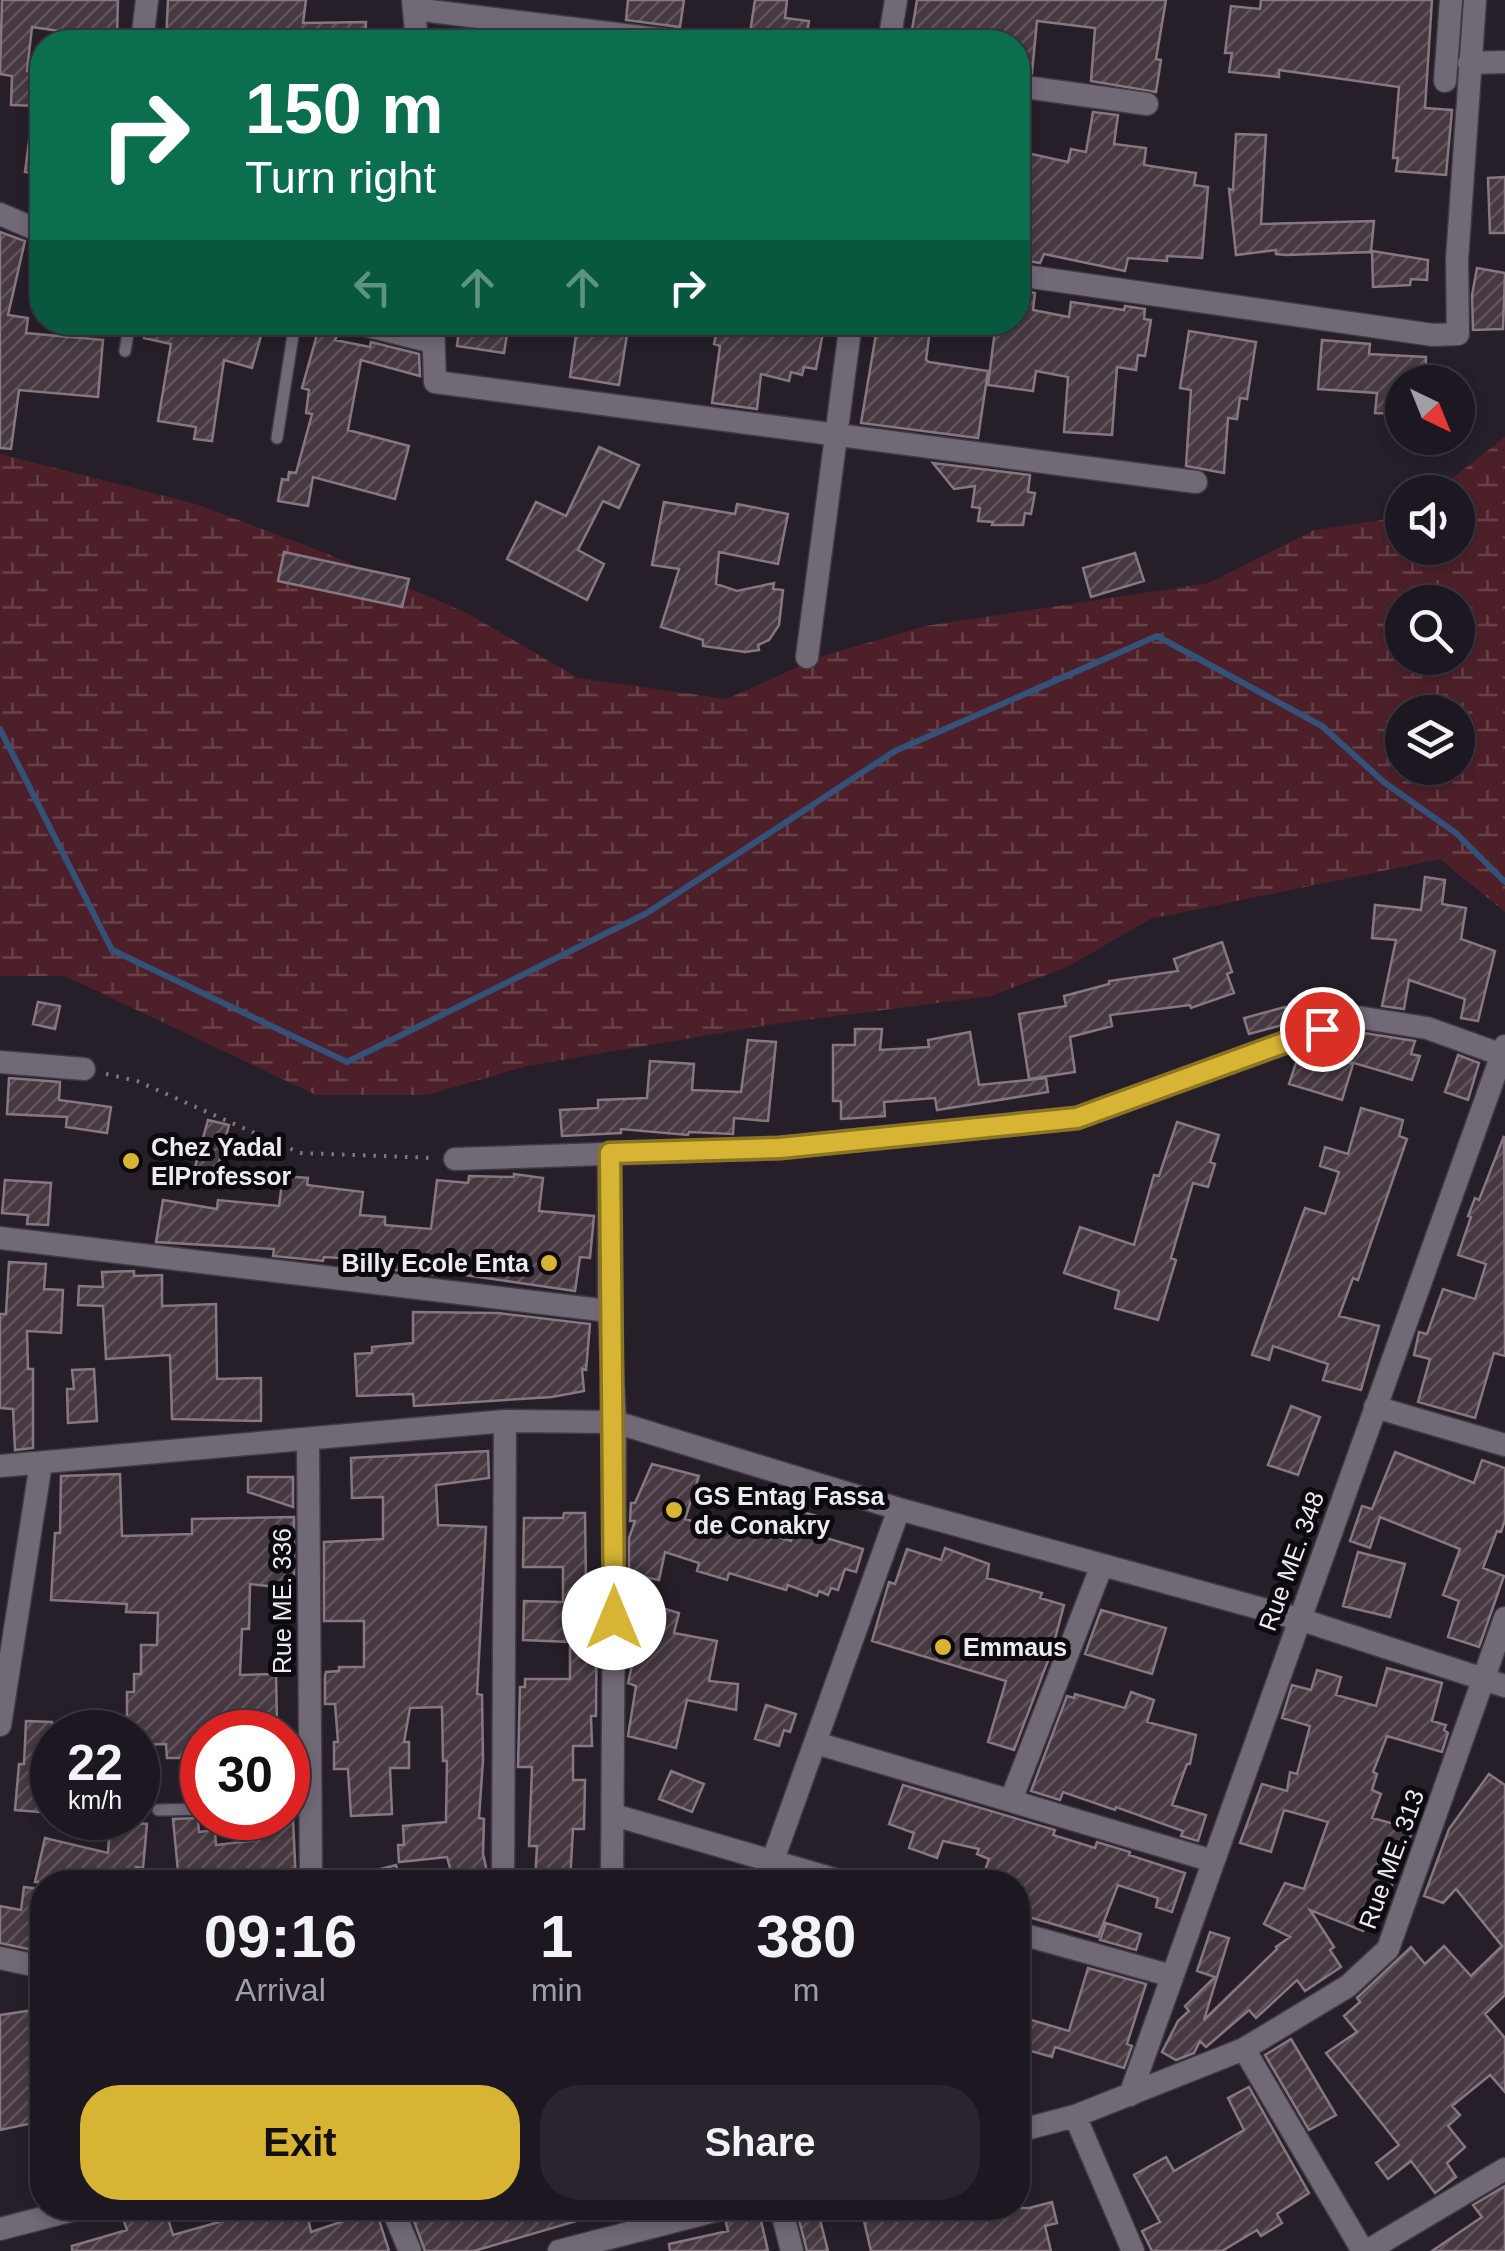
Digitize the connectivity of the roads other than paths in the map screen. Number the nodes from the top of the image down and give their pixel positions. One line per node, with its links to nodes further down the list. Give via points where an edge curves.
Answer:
1 (147, 0): 6 (street)
2 (896, 0): 9 (street)
3 (1451, 0): 12 (street)
4 (1474, 0): 11 (street)
5 (414, 5): 7 (street); 8 (street)
6 (143, 30)
7 (416, 30)
8 (595, 30)
9 (892, 30)
10 (1505, 62): 11 (street)
11 (1469, 63): 17 (street, via 1458,334)
12 (1445, 81)
13 (1030, 88): 14 (street)
14 (1146, 104)
15 (0, 214): 16 (street)
16 (30, 227)
17 (1030, 277)
18 (128, 335): 22 (lane)
19 (294, 335): 24 (lane)
20 (433, 335): 23 (street, via 436,382)
21 (849, 335): 23 (street)
22 (125, 351)
23 (836, 434): 25 (street); 26 (street)
24 (277, 438)
25 (1196, 482)
26 (806, 656)
27 (1504, 1052): 30 (street, via 1357,1016 1077,1118 780,1148); 34 (street, Rue ME. 348)
28 (0, 1062): 29 (street)
29 (84, 1069)
30 (610, 1153): 31 (street); 33 (street)
31 (455, 1159)
32 (0, 1238): 33 (street)
33 (609, 1311): 36 (street)
34 (1375, 1407): 38 (street); 44 (street, Rue ME. 348)
35 (505, 1421): 36 (street); 37 (street); 54 (street)
36 (614, 1422): 41 (street); 50 (street)
37 (308, 1439): 39 (street); 46 (street, Rue ME. 336)
38 (1505, 1445)
39 (41, 1462): 40 (street); 47 (street)
40 (0, 1466)
41 (899, 1509): 42 (street); 48 (street)
42 (1102, 1565): 44 (street); 49 (street)
43 (1505, 1618): 45 (street, Rue ME. 313)
44 (1300, 1619): 45 (street); 52 (street, Rue ME. 348)
45 (1495, 1682): 62 (street, Rue ME. 313, via 1388,1949 1348,1986)
46 (301, 1710)
47 (0, 1724)
48 (816, 1742): 49 (street); 57 (street)
49 (1011, 1800): 52 (street)
50 (614, 1815): 55 (street); 56 (street)
51 (304, 1840): 53 (street, Rue ME. 336)
52 (1213, 1861): 61 (street, Rue ME. 348)
53 (309, 1870)
54 (503, 1870)
55 (612, 1870)
56 (764, 1870)
57 (770, 1870)
58 (1030, 1937): 61 (street)
59 (0, 1958): 60 (street)
60 (30, 1965)
61 (1172, 1976): 63 (street, Rue ME. 348)
62 (1244, 2049): 63 (street, Rue ME. 313); 76 (street)
63 (1130, 2095): 64 (street, Rue ME. 313)
64 (1074, 2116): 65 (street, Rue ME. 313); 75 (street)
65 (1030, 2128)
66 (1505, 2169): 76 (street)
67 (35, 2220): 71 (street)
68 (397, 2220): 72 (street)
69 (679, 2220): 73 (street)
70 (784, 2220): 74 (street)
71 (0, 2229)
72 (410, 2251)
73 (559, 2251)
74 (792, 2251)
75 (1133, 2251)
76 (1365, 2251)

